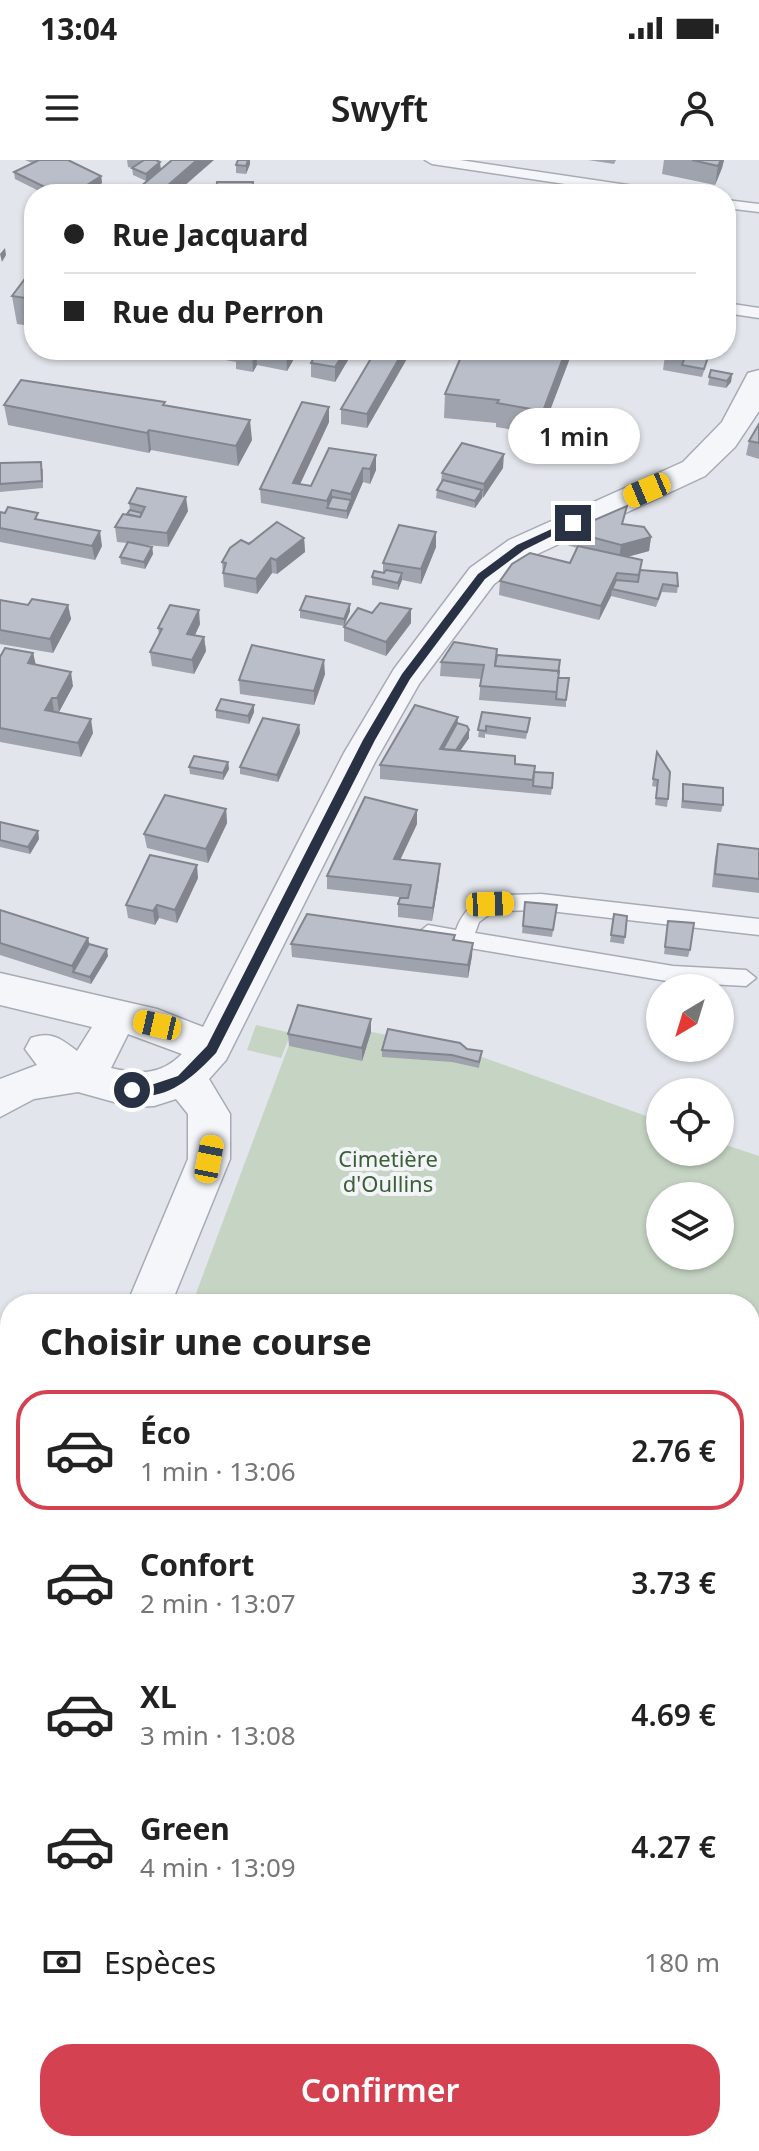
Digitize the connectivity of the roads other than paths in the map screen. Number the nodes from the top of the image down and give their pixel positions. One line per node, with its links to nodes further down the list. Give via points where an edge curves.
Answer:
1 (432, 160): 2 (lane)
2 (594, 184)
3 (736, 205): 4 (lane)
4 (759, 208)
5 (736, 310): 6 (lane)
6 (759, 313)
7 (759, 379): 15 (street, via 745,409 710,457 694,469 521,548 482,576 406,677 357,762 291,916)
8 (759, 927): 10 (lane, via 541,902 490,904 471,917)
9 (404, 930): 10 (lane)
10 (463, 939): 11 (lane, via 673,974)
11 (746, 978)
12 (16, 993): 13 (street); 14 (street, via 45,1030)
13 (111, 1015): 15 (street, via 157,1025); 16 (street, via 112,1027 96,1058)
14 (45, 1049): 16 (street); 18 (street)
15 (212, 1049): 17 (street)
16 (78, 1075): 17 (street, via 132,1090); 18 (street)
17 (182, 1080): 19 (street, via 202,1095 213,1134 209,1159)
18 (13, 1092)
19 (153, 1294)

